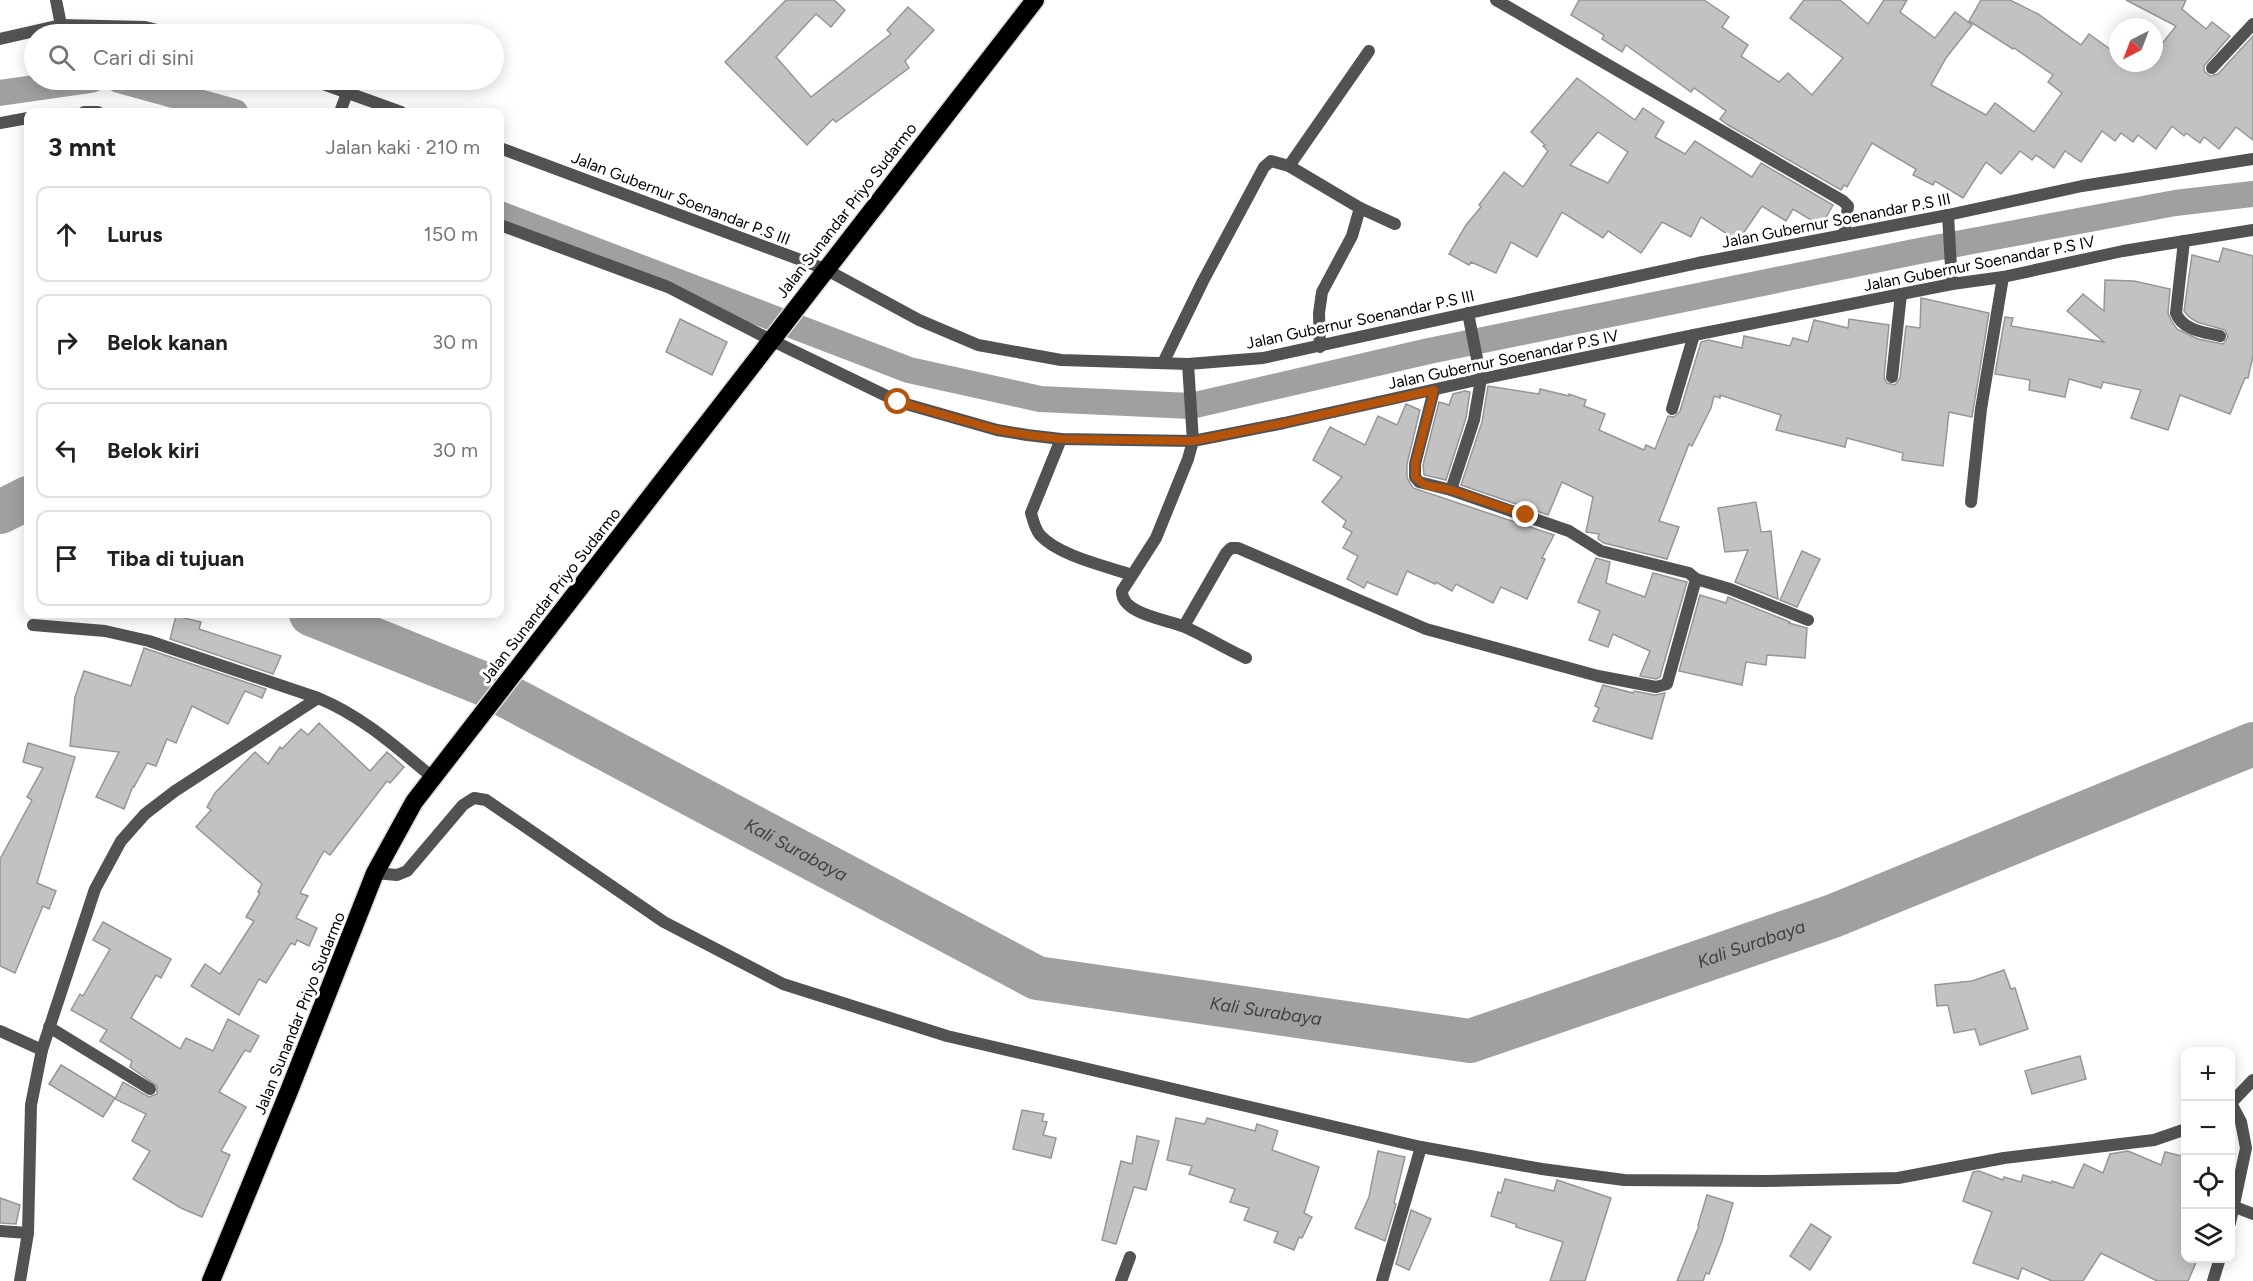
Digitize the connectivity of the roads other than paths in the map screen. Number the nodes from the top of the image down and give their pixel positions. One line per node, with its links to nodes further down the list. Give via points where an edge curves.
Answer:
1 (56, 0): 4 (street)
2 (1035, 0): 26 (highway, Jalan Sunandar Priyo Sudarmo)
3 (1497, 0): 24 (street, via 1843,201 1848,206)
4 (61, 24)
5 (2253, 24): 9 (street)
6 (24, 33): 7 (street)
7 (0, 39)
8 (1369, 51): 18 (street)
9 (2212, 68)
10 (339, 90): 11 (street)
11 (347, 93): 12 (street); 13 (street)
12 (342, 108)
13 (390, 108)
14 (24, 119): 15 (street)
15 (0, 123)
16 (504, 150): 26 (street, Jalan Gubernur Soenandar P.S III)
17 (2253, 159): 20 (street, Jalan Gubernur Soenandar P.S III, via 2082,186)
18 (1289, 166): 19 (street); 35 (street, via 1271,161 1264,167)
19 (1360, 208): 21 (street); 34 (street, via 1352,236 1322,292)
20 (1948, 215): 24 (street, Jalan Gubernur Soenandar P.S III); 28 (street)
21 (1395, 224)
22 (504, 226): 31 (street, Jalan Gubernur Soenandar P.S IV, via 668,287)
23 (2253, 230): 25 (street, Jalan Gubernur Soenandar P.S IV)
24 (1844, 235): 30 (street, Jalan Gubernur Soenandar P.S III, via 1698,263)
25 (2184, 241): 27 (street, Jalan Gubernur Soenandar P.S IV); 33 (street, via 2176,313 2179,321)
26 (820, 276): 31 (highway, Jalan Sunandar Priyo Sudarmo); 35 (street, Jalan Gubernur Soenandar P.S III, via 978,345 1061,360)
27 (2003, 277): 28 (street, Jalan Gubernur Soenandar P.S IV); 44 (street, via 1981,409)
28 (1951, 279): 29 (street, Jalan Gubernur Soenandar P.S IV)
29 (1901, 294): 32 (street, Jalan Gubernur Soenandar P.S IV); 38 (street)
30 (1469, 319): 34 (street, Jalan Gubernur Soenandar P.S III); 37 (street)
31 (774, 335): 42 (street, Jalan Gubernur Soenandar P.S IV, via 898,402 997,430); 52 (highway, Jalan Sunandar Priyo Sudarmo)
32 (1694, 335): 37 (street, Jalan Gubernur Soenandar P.S IV); 40 (street)
33 (2220, 336)
34 (1320, 347): 36 (street, Jalan Gubernur Soenandar P.S III, via 1263,358)
35 (1163, 363): 36 (street, Jalan Gubernur Soenandar P.S III)
36 (1188, 364): 41 (street)
37 (1480, 374): 39 (street, Jalan Gubernur Soenandar P.S IV); 43 (street, via 1474,420)
38 (1892, 377)
39 (1434, 390): 41 (street, Jalan Gubernur Soenandar P.S IV, via 1284,423); 43 (street, via 1415,477 1425,485)
40 (1672, 409)
41 (1192, 435): 42 (street, Jalan Gubernur Soenandar P.S IV); 45 (street, via 1188,459 1156,538)
42 (1061, 439): 45 (street, via 1031,513 1040,535 1058,549)
43 (1451, 490): 46 (street, via 1569,531 1602,551 1689,573)
44 (1971, 502)
45 (1132, 575): 49 (street, via 1122,591 1126,603 1144,614)
46 (1696, 579): 47 (street); 49 (street, via 1667,684 1656,687 1598,676 1426,629 1238,548 1226,553)
47 (1808, 620)
48 (33, 625): 51 (street, via 105,631 149,641)
49 (1184, 626): 50 (street)
50 (1246, 658)
51 (318, 698): 52 (street, via 341,708); 54 (street, via 175,791 145,814 121,841 95,889)
52 (437, 770): 53 (highway, Jalan Sunandar Priyo Sudarmo, via 414,802)
53 (375, 873): 62 (street, via 397,875 407,871 463,804 474,798 486,800 664,922 783,984 947,1036); 70 (highway, Jalan Sunandar Priyo Sudarmo)
54 (49, 1027): 56 (street); 58 (street)
55 (0, 1031): 56 (street)
56 (42, 1050): 66 (street, via 31,1105)
57 (2253, 1080): 59 (street)
58 (150, 1089)
59 (2233, 1101)
60 (2235, 1111): 63 (street, via 2246,1148)
61 (2181, 1131): 62 (street, via 2154,1140 2004,1158 1898,1178 1624,1180)
62 (1421, 1148): 72 (street)
63 (2235, 1207): 64 (street)
64 (2253, 1214)
65 (0, 1231): 66 (street)
66 (28, 1233): 69 (street)
67 (1130, 1257): 71 (street)
68 (2218, 1263): 73 (street)
69 (20, 1281)
70 (211, 1281)
71 (1121, 1281)
72 (1382, 1281)
73 (2213, 1281)

